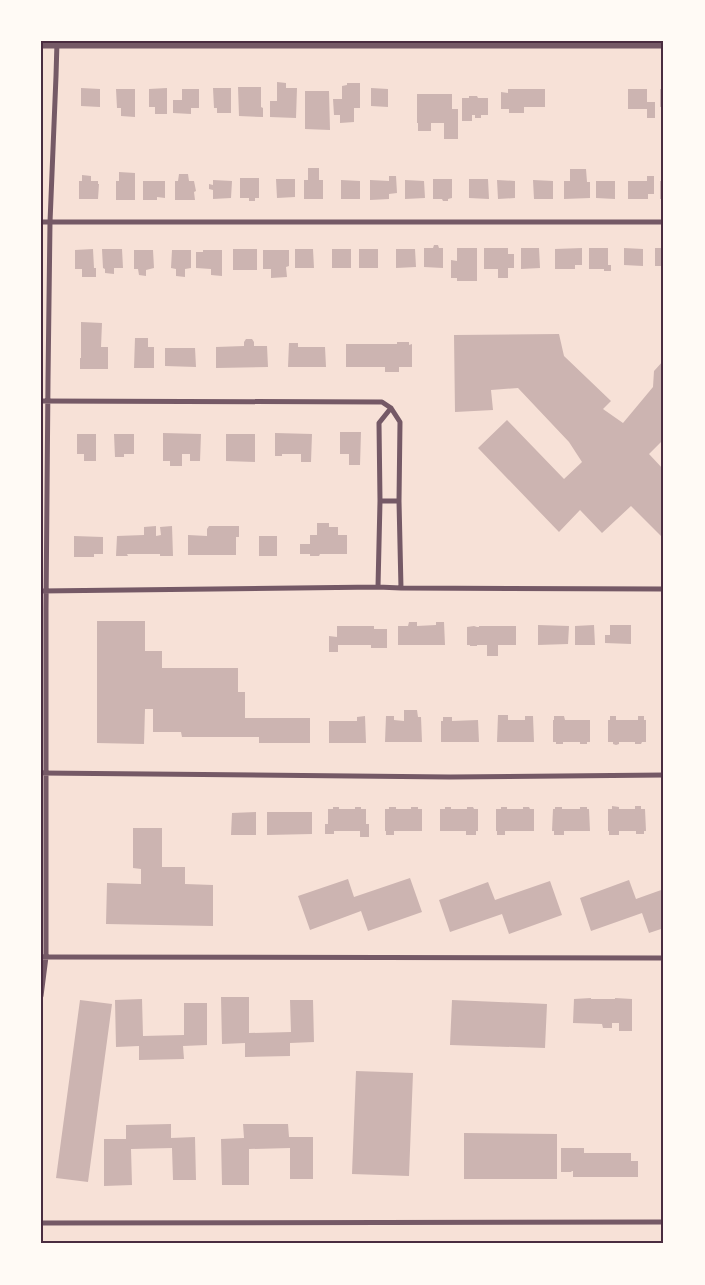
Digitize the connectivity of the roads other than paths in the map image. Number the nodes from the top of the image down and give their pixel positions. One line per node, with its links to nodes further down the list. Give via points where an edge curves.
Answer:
1 (57, 43): 2 (street); 3 (street); 5 (street)
2 (41, 44)
3 (664, 44)
4 (41, 222): 5 (street)
5 (50, 222): 6 (street); 8 (street)
6 (664, 222)
7 (41, 401): 8 (street)
8 (48, 401): 9 (street, via 382,402); 15 (street)
9 (391, 408): 10 (street, via 379,423); 11 (street, via 400,422)
10 (380, 501): 11 (street); 12 (street)
11 (399, 501): 13 (street)
12 (378, 587): 13 (street); 15 (street)
13 (402, 588): 14 (street)
14 (664, 589)
15 (44, 591): 16 (street)
16 (44, 773): 17 (street); 18 (street)
17 (664, 776)
18 (44, 957): 19 (street); 20 (street)
19 (664, 958)
20 (41, 996)
21 (664, 1222): 22 (street)
22 (41, 1224)

